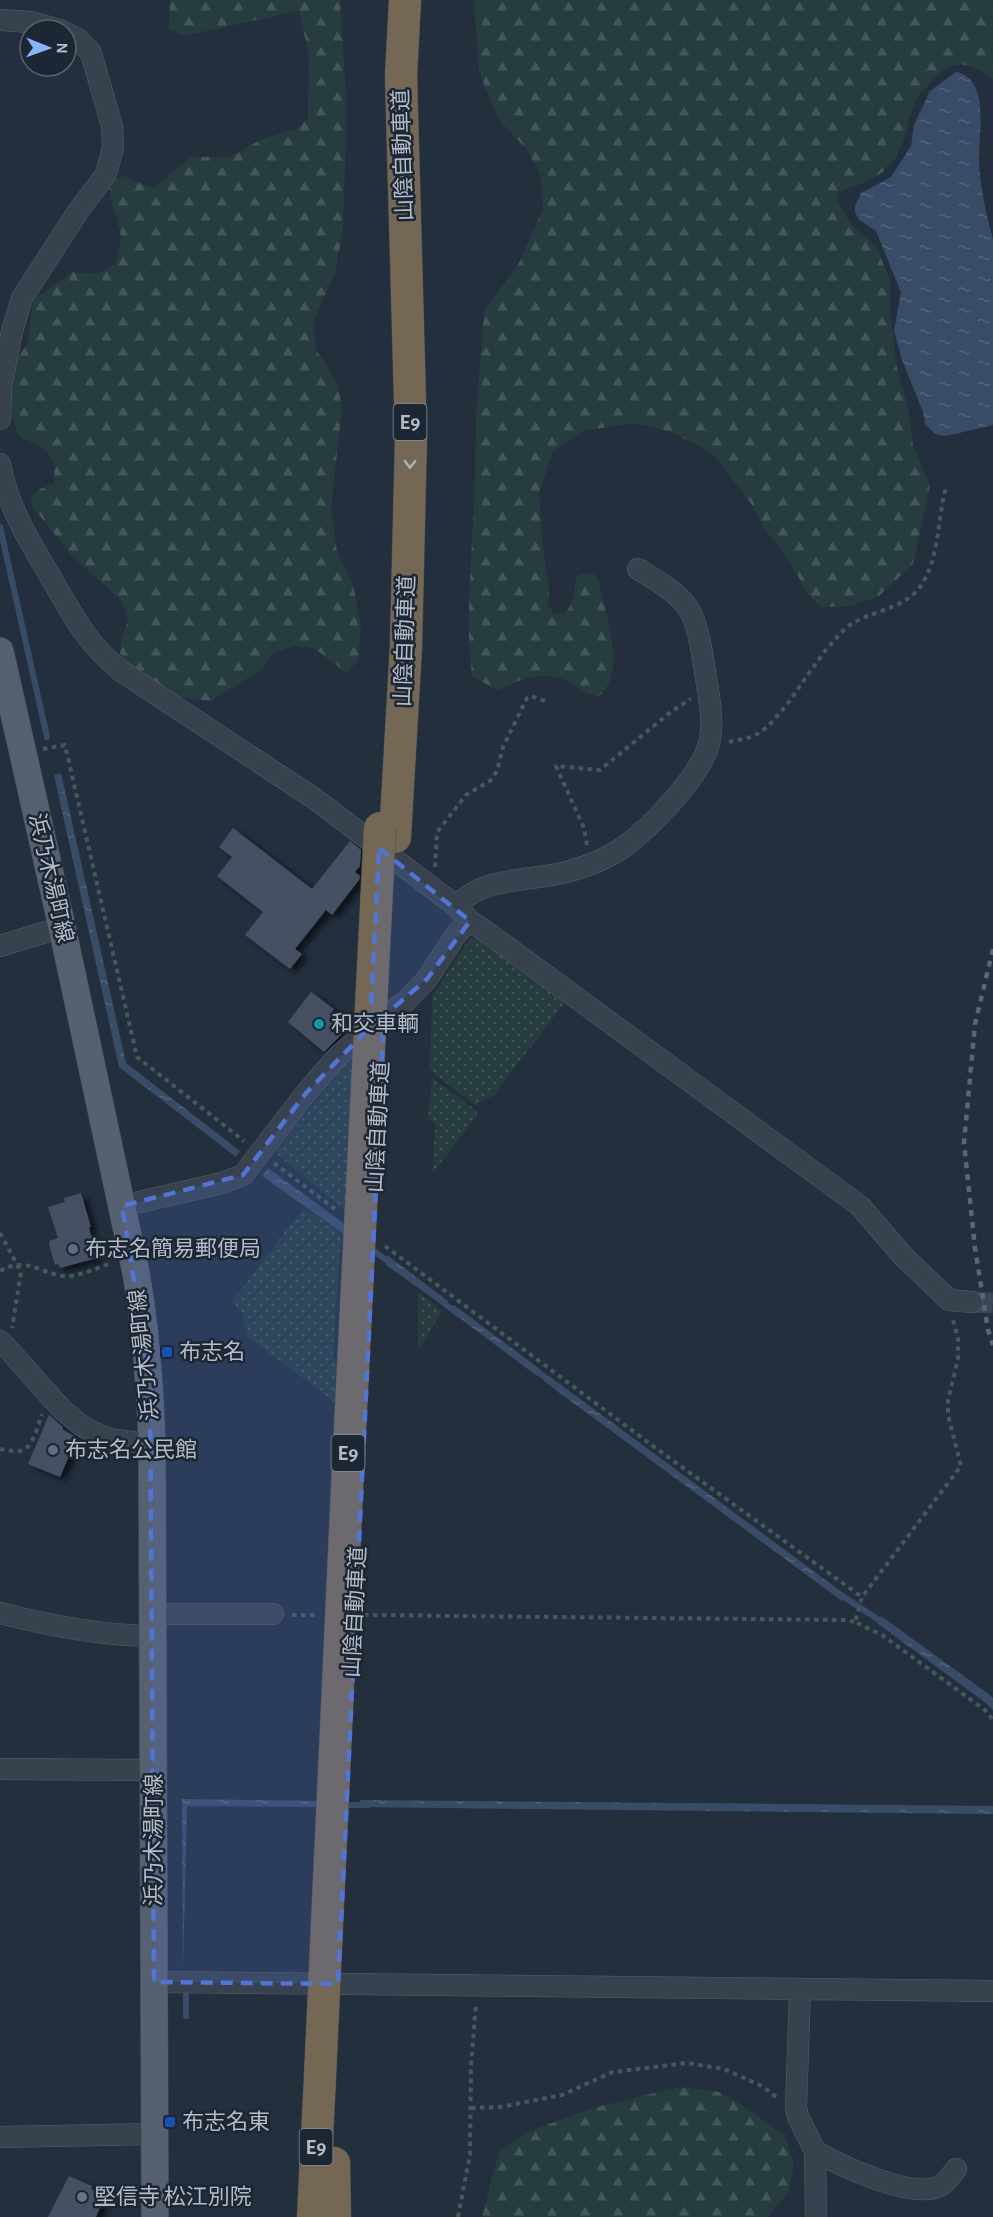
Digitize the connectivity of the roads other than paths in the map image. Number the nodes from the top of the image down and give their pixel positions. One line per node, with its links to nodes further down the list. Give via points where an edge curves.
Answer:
1 (395, 3): 25 (highway, 山陰自動車道 / E9, via 401,76 411,437 406,646 388,832 378,1136)
2 (0, 20): 3 (street)
3 (18, 21)
4 (78, 39): 5 (street, via 91,53 112,126 113,148 106,174 22,298 1,386)
5 (0, 419)
6 (0, 464): 9 (street, via 14,512 84,634 101,655 315,799)
7 (638, 570): 9 (street, via 661,582 692,615 709,692 710,731 698,769 624,847 561,873 478,889)
8 (0, 651): 11 (main road, 浜乃木湯町線)
9 (456, 906): 10 (street)
10 (470, 921): 13 (street, via 405,1002 338,1057 243,1175); 14 (street, via 860,1206 903,1256 949,1300)
11 (62, 927): 12 (street); 13 (main road, 浜乃木湯町線)
12 (0, 946)
13 (122, 1206): 16 (main road, 浜乃木湯町線, via 145,1325)
14 (972, 1302)
15 (4, 1345): 16 (street, via 72,1418 97,1434 127,1442)
16 (152, 1443): 19 (main road, 浜乃木湯町線)
17 (0, 1613): 19 (street, via 100,1633)
18 (273, 1614): 19 (street)
19 (154, 1625): 21 (main road, 浜乃木湯町線)
20 (0, 1769): 21 (street)
21 (154, 1770): 22 (main road, 浜乃木湯町線)
22 (154, 1982): 23 (street); 26 (main road, 浜乃木湯町線)
23 (800, 1990): 24 (street); 28 (street, via 796,2108)
24 (993, 1991)
25 (329, 2085): 30 (highway, 山陰自動車道 / E9); 32 (highway)
26 (154, 2134): 27 (street); 31 (main road, 浜乃木湯町線)
27 (0, 2137)
28 (815, 2151): 29 (street, via 834,2162 912,2190 943,2185); 33 (street)
29 (956, 2169)
30 (316, 2211)
31 (155, 2217)
32 (335, 2217)
33 (816, 2217)

